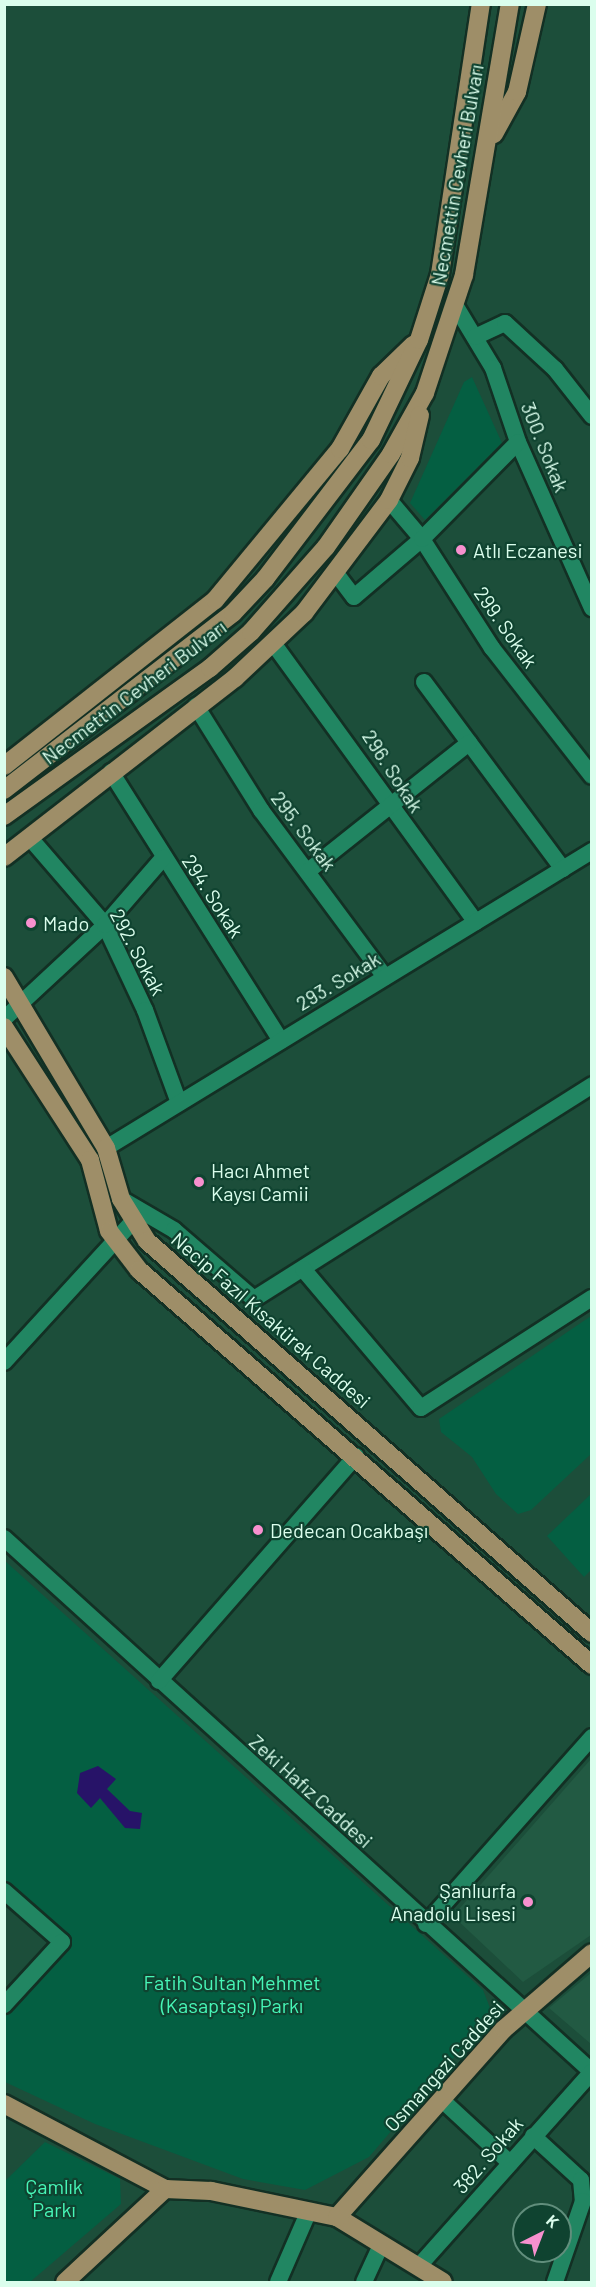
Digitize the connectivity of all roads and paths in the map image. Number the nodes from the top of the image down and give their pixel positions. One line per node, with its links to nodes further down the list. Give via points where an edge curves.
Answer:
1 (472, 4): 5 (main road)
2 (481, 4): 5 (main road, Necmettin Cevheri Bulvarı)
3 (510, 4): 6 (main road, Necmettin Cevheri Bulvarı)
4 (537, 4): 6 (main road, via 517,92)
5 (476, 31): 9 (main road, Necmettin Cevheri Bulvarı, via 440,274)
6 (487, 146): 7 (main road, Necmettin Cevheri Bulvarı)
7 (455, 305): 8 (street, 300. Sokak); 10 (main road, Necmettin Cevheri Bulvarı)
8 (475, 338): 11 (street, via 505,323 555,369); 12 (street, 300. Sokak, via 493,368)
9 (419, 340): 21 (main road, via 381,376 340,448 215,600); 24 (main road, Necmettin Cevheri Bulvarı, via 371,440 265,579 191,649)
10 (425, 393): 13 (main road, via 410,458); 26 (main road, Necmettin Cevheri Bulvarı, via 391,454 326,547 251,632 210,668)
11 (591, 416)
12 (518, 442): 14 (street); 16 (street, 300. Sokak)
13 (389, 500): 14 (street, 299. Sokak); 15 (main road)
14 (422, 539): 15 (street, via 354,597); 23 (street, 299. Sokak, via 492,648)
15 (335, 572): 17 (main road)
16 (591, 608)
17 (273, 643): 19 (main road); 25 (street, 296. Sokak, via 352,745)
18 (424, 682): 20 (street)
19 (196, 706): 22 (main road); 31 (street, 295. Sokak, via 261,810)
20 (469, 743): 25 (street); 30 (street)
21 (4, 766)
22 (111, 772): 27 (main road); 29 (street, 294. Sokak)
23 (591, 776)
24 (4, 790)
25 (388, 807): 31 (street); 32 (street, 296. Sokak)
26 (4, 816)
27 (14, 849): 33 (street, 292. Sokak)
28 (591, 851): 30 (street, 293. Sokak)
29 (163, 858): 33 (street); 39 (street, 294. Sokak)
30 (563, 869): 32 (street, 293. Sokak)
31 (308, 871): 35 (street, 295. Sokak)
32 (477, 922): 35 (street, 293. Sokak)
33 (105, 925): 36 (street); 41 (street, 292. Sokak, via 145,1010)
34 (4, 977): 36 (main road, Necip Fazıl Kısakürek Caddesi)
35 (385, 977): 39 (street, 293. Sokak)
36 (20, 1004): 37 (street); 42 (main road, Necip Fazıl Kısakürek Caddesi)
37 (4, 1019)
38 (4, 1027): 45 (main road, via 90,1160)
39 (281, 1041): 41 (street, 293. Sokak)
40 (591, 1085): 46 (street)
41 (179, 1103): 42 (street, 293. Sokak)
42 (106, 1148): 43 (main road, Necip Fazıl Kısakürek Caddesi)
43 (121, 1199): 44 (main road, Necip Fazıl Kısakürek Caddesi); 46 (street, via 174,1230 254,1299)
44 (134, 1220): 45 (street); 51 (main road, Necip Fazıl Kısakürek Caddesi, via 147,1241)
45 (114, 1238): 48 (street); 49 (main road, via 139,1270)
46 (303, 1269): 47 (street, via 420,1408)
47 (591, 1298)
48 (4, 1362)
49 (356, 1456): 52 (main road, via 484,1577); 53 (street)
50 (4, 1538): 53 (street, Zeki Hafız Caddesi)
51 (591, 1633)
52 (588, 1654)
53 (159, 1681): 56 (street, Zeki Hafız Caddesi)
54 (591, 1737): 56 (street)
55 (4, 1891): 58 (street, via 62,1942)
56 (426, 1924): 59 (street, Zeki Hafız Caddesi)
57 (591, 1953): 59 (main road, Osmangazi Caddesi)
58 (4, 2005)
59 (523, 2012): 60 (street, Zeki Hafız Caddesi); 61 (main road, Osmangazi Caddesi)
60 (591, 2072): 63 (street, 382. Sokak)
61 (442, 2100): 64 (street); 67 (main road, Osmangazi Caddesi)
62 (4, 2104): 65 (main road)
63 (533, 2136): 64 (street, 382. Sokak); 74 (street, via 581,2180 583,2201)
64 (510, 2163): 69 (street, 382. Sokak)
65 (165, 2189): 66 (main road, via 211,2191); 70 (main road)
66 (308, 2213): 67 (main road); 71 (street)
67 (337, 2217): 68 (main road)
68 (381, 2245): 69 (main road); 72 (street)
69 (418, 2267): 73 (main road)
70 (65, 2283)
71 (278, 2283)
72 (364, 2283)
73 (443, 2283)
74 (555, 2283)

